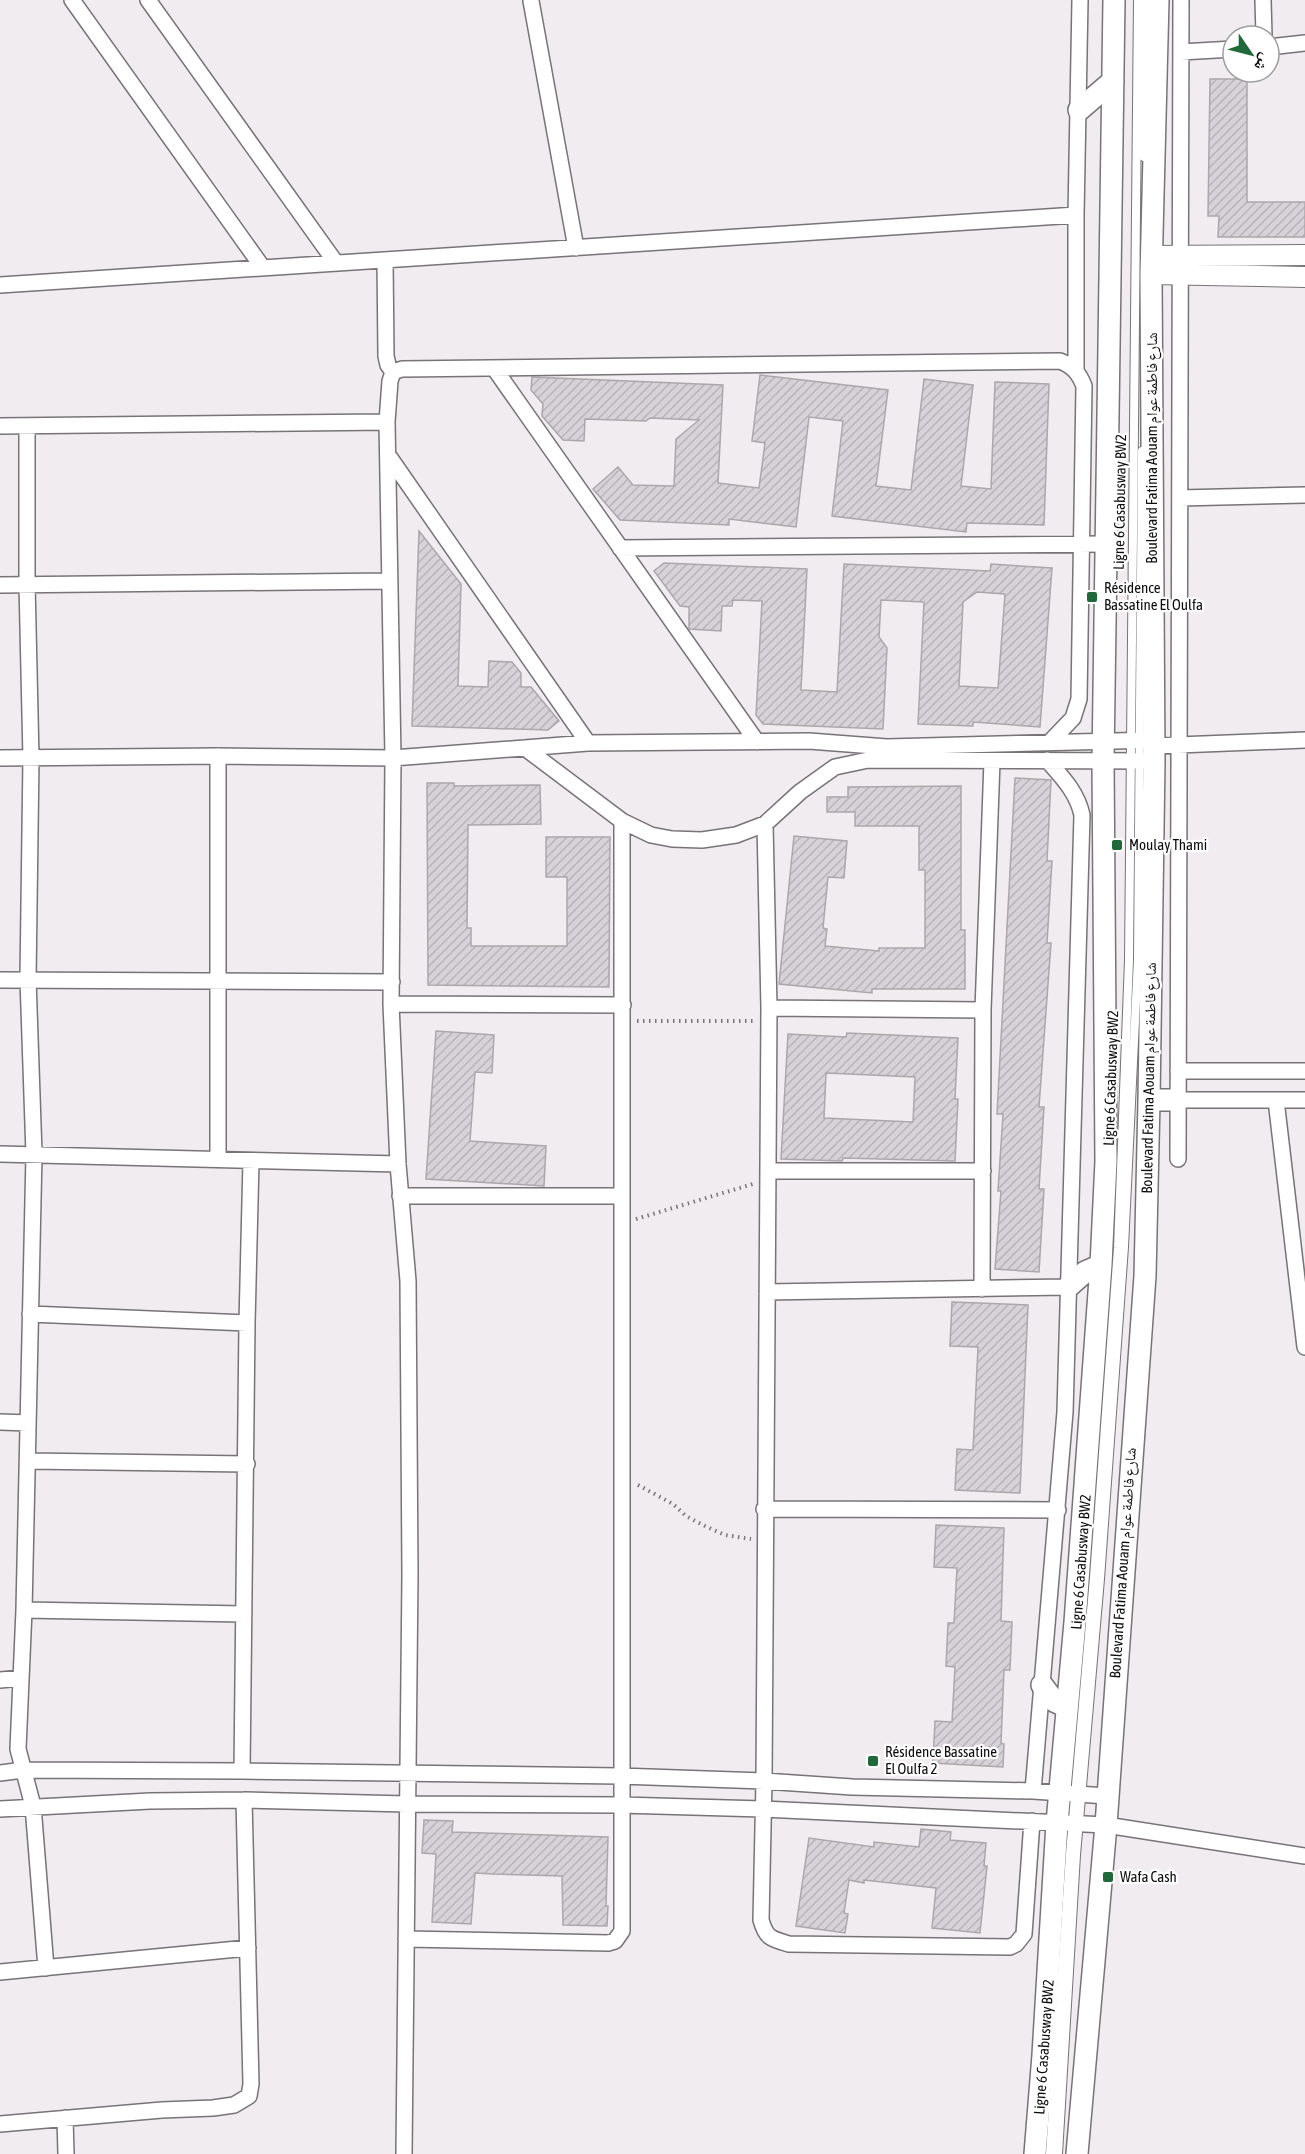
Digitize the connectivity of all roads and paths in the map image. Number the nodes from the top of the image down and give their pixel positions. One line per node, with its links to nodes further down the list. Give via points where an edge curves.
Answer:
1 (72, 0): 25 (street)
2 (148, 0): 22 (street)
3 (1080, 0): 17 (street)
4 (1114, 0): 16 (main road)
5 (1138, 0): 49 (lane, Ligne 6 Casabusway BW2)
6 (1144, 0): 49 (lane, Ligne 6 Casabusway BW2)
7 (1158, 0): 23 (main road, Boulevard Fatima Aouam شارع فاطمة عوام)
8 (1181, 0): 15 (street)
9 (1263, 0): 11 (street)
10 (531, 1): 19 (street)
11 (1264, 24)
12 (1305, 43): 13 (street)
13 (1281, 46)
14 (1221, 50): 15 (street)
15 (1181, 52): 24 (street)
16 (1113, 81): 17 (main road); 38 (main road)
17 (1079, 110): 18 (street)
18 (1076, 215): 19 (street); 29 (street)
19 (576, 248): 21 (street)
20 (1305, 255): 24 (street)
21 (385, 260): 22 (street); 30 (street, via 386,356)
22 (336, 263): 25 (street)
23 (1151, 265): 24 (street); 49 (main road, Boulevard Fatima Aouam شارع فاطمة عوام)
24 (1180, 265): 26 (street); 36 (street)
25 (263, 268): 27 (street)
26 (1305, 276)
27 (0, 285)
28 (494, 368): 29 (street, via 1060,362); 30 (street); 39 (street)
29 (1076, 371): 37 (street, via 1084,387)
30 (393, 372): 31 (street)
31 (387, 422): 33 (street); 34 (street)
32 (0, 426): 33 (street)
33 (27, 426): 42 (street)
34 (388, 455): 40 (street); 46 (street)
35 (1305, 495): 36 (street)
36 (1180, 498): 47 (street)
37 (1080, 544): 38 (street); 39 (street); 45 (street, via 1079,699 1073,718)
38 (1106, 544): 50 (main road)
39 (621, 548): 44 (street)
40 (388, 581): 42 (street); 54 (street)
41 (0, 585): 42 (street)
42 (27, 585): 53 (street)
43 (1305, 740): 47 (street)
44 (757, 742): 45 (street, via 809,741 886,747); 46 (street)
45 (1048, 742): 50 (street)
46 (588, 743): 48 (street)
47 (1179, 746): 49 (street); 68 (street)
48 (525, 748): 54 (street); 57 (street)
49 (1143, 750): 50 (street); 70 (main road, Boulevard Fatima Aouam شارع فاطمة عوام); 113 (lane, Ligne 6 Casabusway BW2, via 1129,960 1118,1248 1095,1566)
50 (1103, 751): 55 (street); 85 (main road, via 1106,1161)
51 (218, 756): 53 (street); 54 (street); 61 (street)
52 (0, 758): 53 (street)
53 (31, 758): 59 (street)
54 (393, 759): 62 (street)
55 (1047, 760): 56 (street); 86 (street, via 1071,788 1082,815)
56 (993, 761): 58 (street, via 852,762 835,768 801,792); 65 (street)
57 (622, 821): 58 (street, via 651,835 702,840 736,835); 64 (street)
58 (765, 824): 66 (street)
59 (28, 979): 60 (street); 61 (street); 75 (street)
60 (0, 980)
61 (219, 980): 62 (street); 76 (street)
62 (392, 982): 63 (street)
63 (391, 1004): 64 (street); 79 (street)
64 (623, 1005): 67 (street)
65 (983, 1010): 66 (street); 80 (street)
66 (769, 1015): 67 (path); 81 (street)
67 (623, 1021): 83 (street)
68 (1178, 1071): 69 (street); 71 (street)
69 (1305, 1071)
70 (1149, 1100): 71 (main road); 114 (main road, Boulevard Fatima Aouam شارع فاطمة عوام, via 1144,1276)
71 (1178, 1100): 72 (street); 77 (street)
72 (1276, 1100): 73 (street); 91 (street)
73 (1305, 1100)
74 (0, 1154): 75 (street)
75 (34, 1154): 76 (street); 89 (street)
76 (218, 1158): 78 (street)
77 (1178, 1159)
78 (251, 1161): 79 (street); 90 (street)
79 (398, 1164): 82 (street)
80 (983, 1171): 81 (street); 87 (street)
81 (768, 1175): 84 (path); 88 (street)
82 (400, 1196): 83 (street); 109 (street, via 408,1293 410,1575)
83 (622, 1196): 84 (street)
84 (622, 1224): 96 (street)
85 (1101, 1265): 86 (main road, via 1085,1272); 105 (main road)
86 (1068, 1287): 87 (street); 98 (street)
87 (982, 1289): 88 (street)
88 (767, 1292): 97 (street)
89 (30, 1314): 90 (street); 93 (street)
90 (247, 1323): 95 (street)
91 (1305, 1347)
92 (0, 1422): 93 (street)
93 (28, 1423): 94 (street)
94 (28, 1461): 95 (street); 100 (street)
95 (247, 1464): 101 (street)
96 (621, 1476): 99 (path, via 707,1527 725,1535); 110 (street)
97 (764, 1509): 98 (street); 99 (street)
98 (1058, 1510): 104 (street)
99 (764, 1541): 111 (street)
100 (24, 1610): 101 (street); 102 (street)
101 (244, 1614): 107 (street)
102 (21, 1678): 103 (street); 106 (street, via 18,1749)
103 (0, 1680)
104 (1042, 1685): 105 (main road, via 1054,1701); 112 (street)
105 (1067, 1707): 113 (main road)
106 (23, 1770): 107 (street); 108 (street); 118 (street)
107 (243, 1771): 109 (street)
108 (0, 1773)
109 (406, 1775): 110 (street); 116 (street)
110 (620, 1776): 111 (street); 117 (street)
111 (764, 1781): 112 (street); 120 (street)
112 (1033, 1791): 113 (street)
113 (1072, 1794): 114 (street); 122 (main road)
114 (1107, 1796): 123 (main road, Boulevard Fatima Aouam شارع فاطمة عوام)
115 (243, 1800): 116 (street); 118 (street); 126 (street)
116 (407, 1804): 117 (street); 125 (street)
117 (621, 1805): 120 (street); 125 (street, via 622,1931 615,1941)
118 (33, 1806): 119 (street); 127 (street)
119 (0, 1809)
120 (763, 1809): 121 (street); 121 (street, via 761,1920 765,1933 789,1944 1004,1948 1016,1944 1024,1934)
121 (1032, 1821): 122 (street)
122 (1069, 1823): 123 (street); 133 (main road); 134 (lane, Ligne 6 Casabusway BW2); 135 (lane, Ligne 6 Casabusway BW2)
123 (1106, 1825): 124 (street); 136 (main road, Boulevard Fatima Aouam شارع فاطمة عوام)
124 (1305, 1856)
125 (406, 1939): 132 (street)
126 (248, 1948): 127 (street); 129 (street, via 249,2096 234,2105 213,2108)
127 (46, 1968): 128 (street)
128 (0, 1972)
129 (65, 2118): 130 (street); 131 (street)
130 (0, 2124)
131 (66, 2154)
132 (404, 2154)
133 (1035, 2154)
134 (1050, 2154)
135 (1058, 2154)
136 (1077, 2154)

